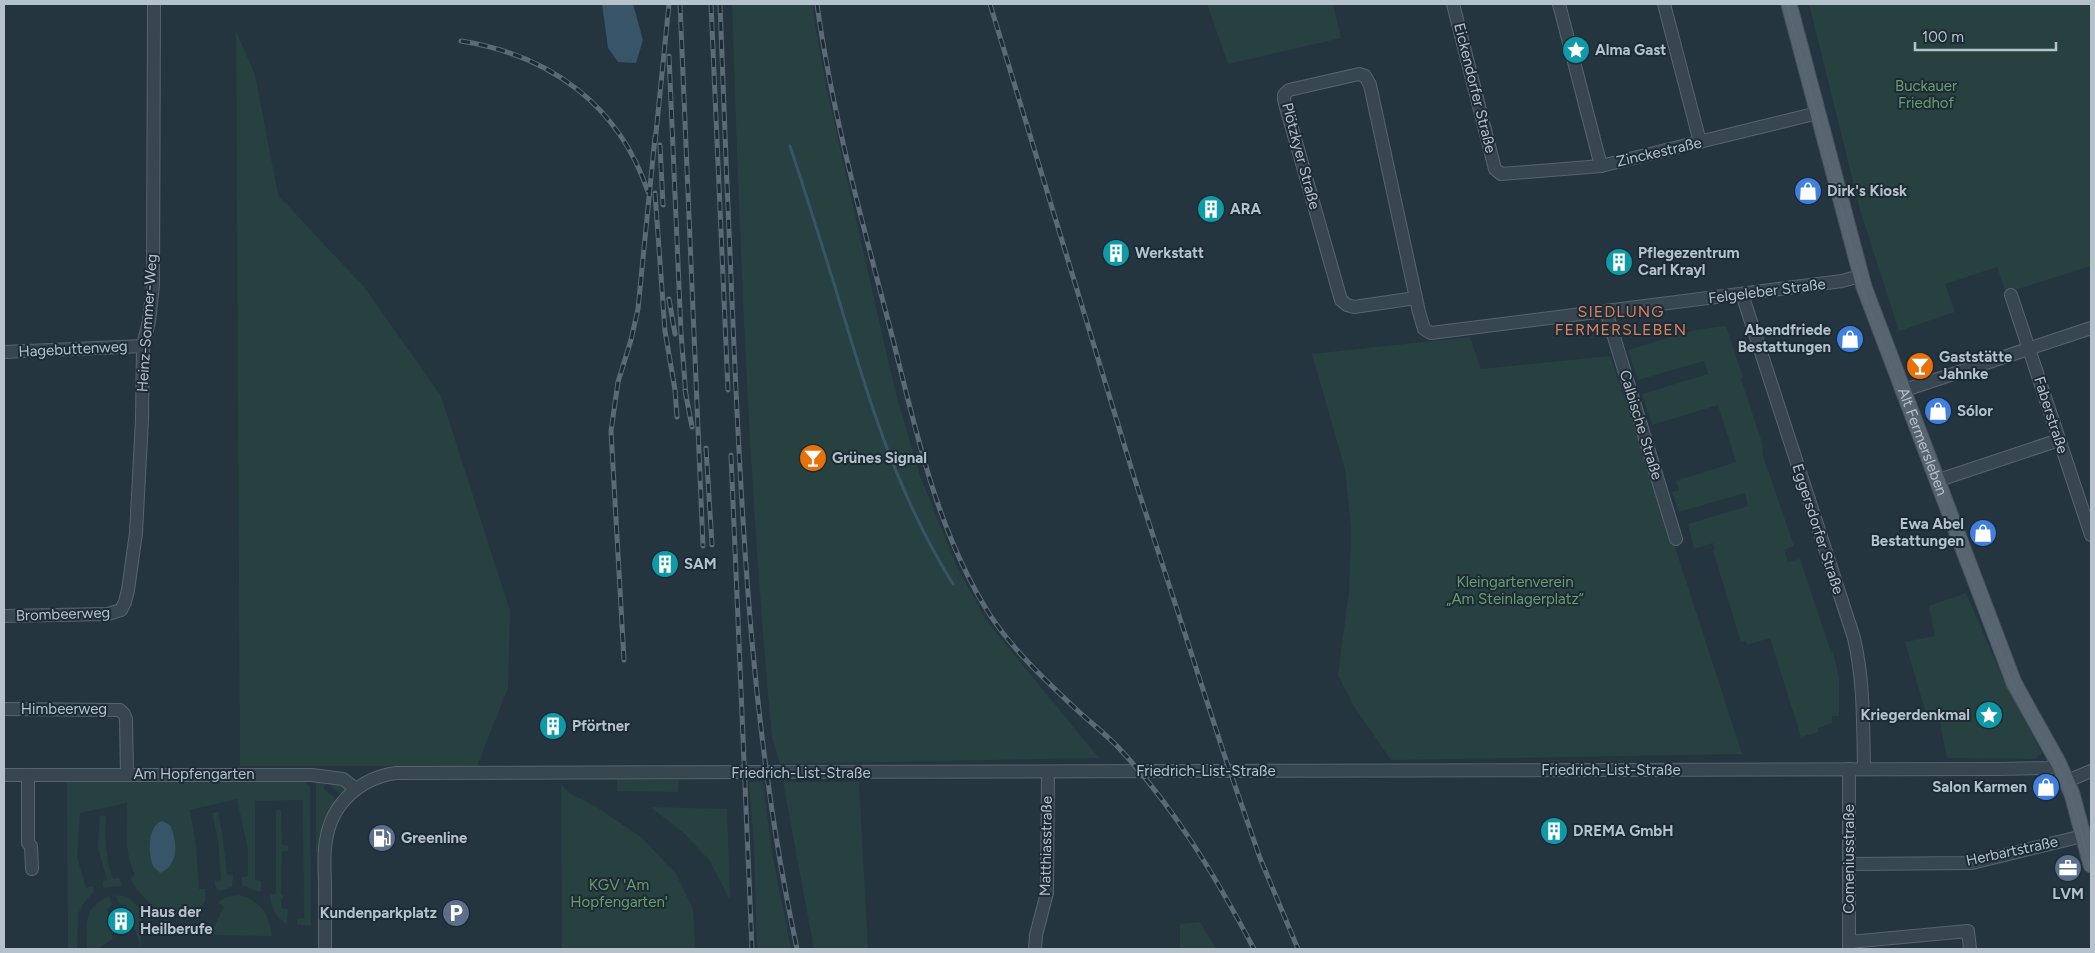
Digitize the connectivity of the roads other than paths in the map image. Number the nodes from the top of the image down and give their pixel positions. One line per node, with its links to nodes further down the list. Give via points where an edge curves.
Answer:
1 (154, 4): 17 (street, Heinz-Sommer-Weg, via 153,285)
2 (1454, 4): 9 (street, Eickendorfer Straße)
3 (1559, 4): 8 (street)
4 (1664, 4): 7 (street)
5 (1789, 4): 6 (main road, Alt Fermersleben)
6 (1818, 113): 7 (street, Zinckestraße); 10 (main road, Alt Fermersleben)
7 (1700, 142): 8 (street, Zinckestraße)
8 (1601, 166): 9 (street, Zinckestraße)
9 (1498, 172)
10 (1860, 276): 11 (street, Felgeleber Straße); 20 (main road, Alt Fermersleben)
11 (1742, 294): 14 (street, Felgeleber Straße); 31 (street, Eggersdorfer Straße, via 1854,638 1863,694)
12 (2011, 296): 18 (street, Faberstraße)
13 (1416, 298): 13 (street, Plötzkyer Straße, via 1370,85 1365,76 1359,74 1288,90 1284,100 1341,300 1354,307); 15 (street, Plötzkyer Straße)
14 (1606, 311): 15 (street, Felgeleber Straße, via 1431,333 1424,329); 25 (street, Calbische Straße)
15 (1419, 312)
16 (2091, 328): 18 (street)
17 (143, 346): 19 (street, Hagebuttenweg); 26 (street, Heinz-Sommer-Weg, via 136,528 126,602)
18 (2029, 348): 20 (street); 21 (street, Faberstraße)
19 (4, 352)
20 (1902, 391): 22 (main road, Alt Fermersleben)
21 (2059, 440): 22 (street); 23 (street, Faberstraße)
22 (1936, 481): 29 (main road, Alt Fermersleben, via 2014,682)
23 (2089, 520): 24 (street, Faberstraße)
24 (2091, 535)
25 (1676, 539)
26 (121, 610): 27 (street, Brombeerweg, via 100,614)
27 (4, 616)
28 (4, 709): 36 (street, Himbeerweg, via 118,710 126,719)
29 (2059, 764): 31 (street, Friedrich-List-Straße, via 2034,769); 37 (main road, Alt Fermersleben)
30 (1849, 769): 31 (street, Friedrich-List-Straße); 32 (street, Friedrich-List-Straße); 40 (street, Comeniusstraße)
31 (1864, 769)
32 (1048, 772): 38 (street, Friedrich-List-Straße, via 403,772 379,776); 45 (street, Matthiasstraße, via 1047,892)
33 (2091, 772): 37 (street)
34 (4, 774): 35 (street, Am Hopfengarten)
35 (28, 774): 36 (street, Am Hopfengarten); 42 (street, via 28,843)
36 (127, 774): 38 (street, Am Hopfengarten, via 312,775 343,779)
37 (2067, 781): 39 (main road, Alt Fermersleben)
38 (356, 789): 44 (street, Friedrich-List-Straße, via 336,812 327,835)
39 (2088, 835): 40 (street, Herbartstraße, via 1972,863); 41 (main road, Alt Fermersleben)
40 (1849, 864): 43 (street, Comeniusstraße)
41 (2091, 865)
42 (32, 868)
43 (1849, 945): 46 (street, via 1968,931)
44 (325, 949)
45 (1035, 949)
46 (1970, 949)

